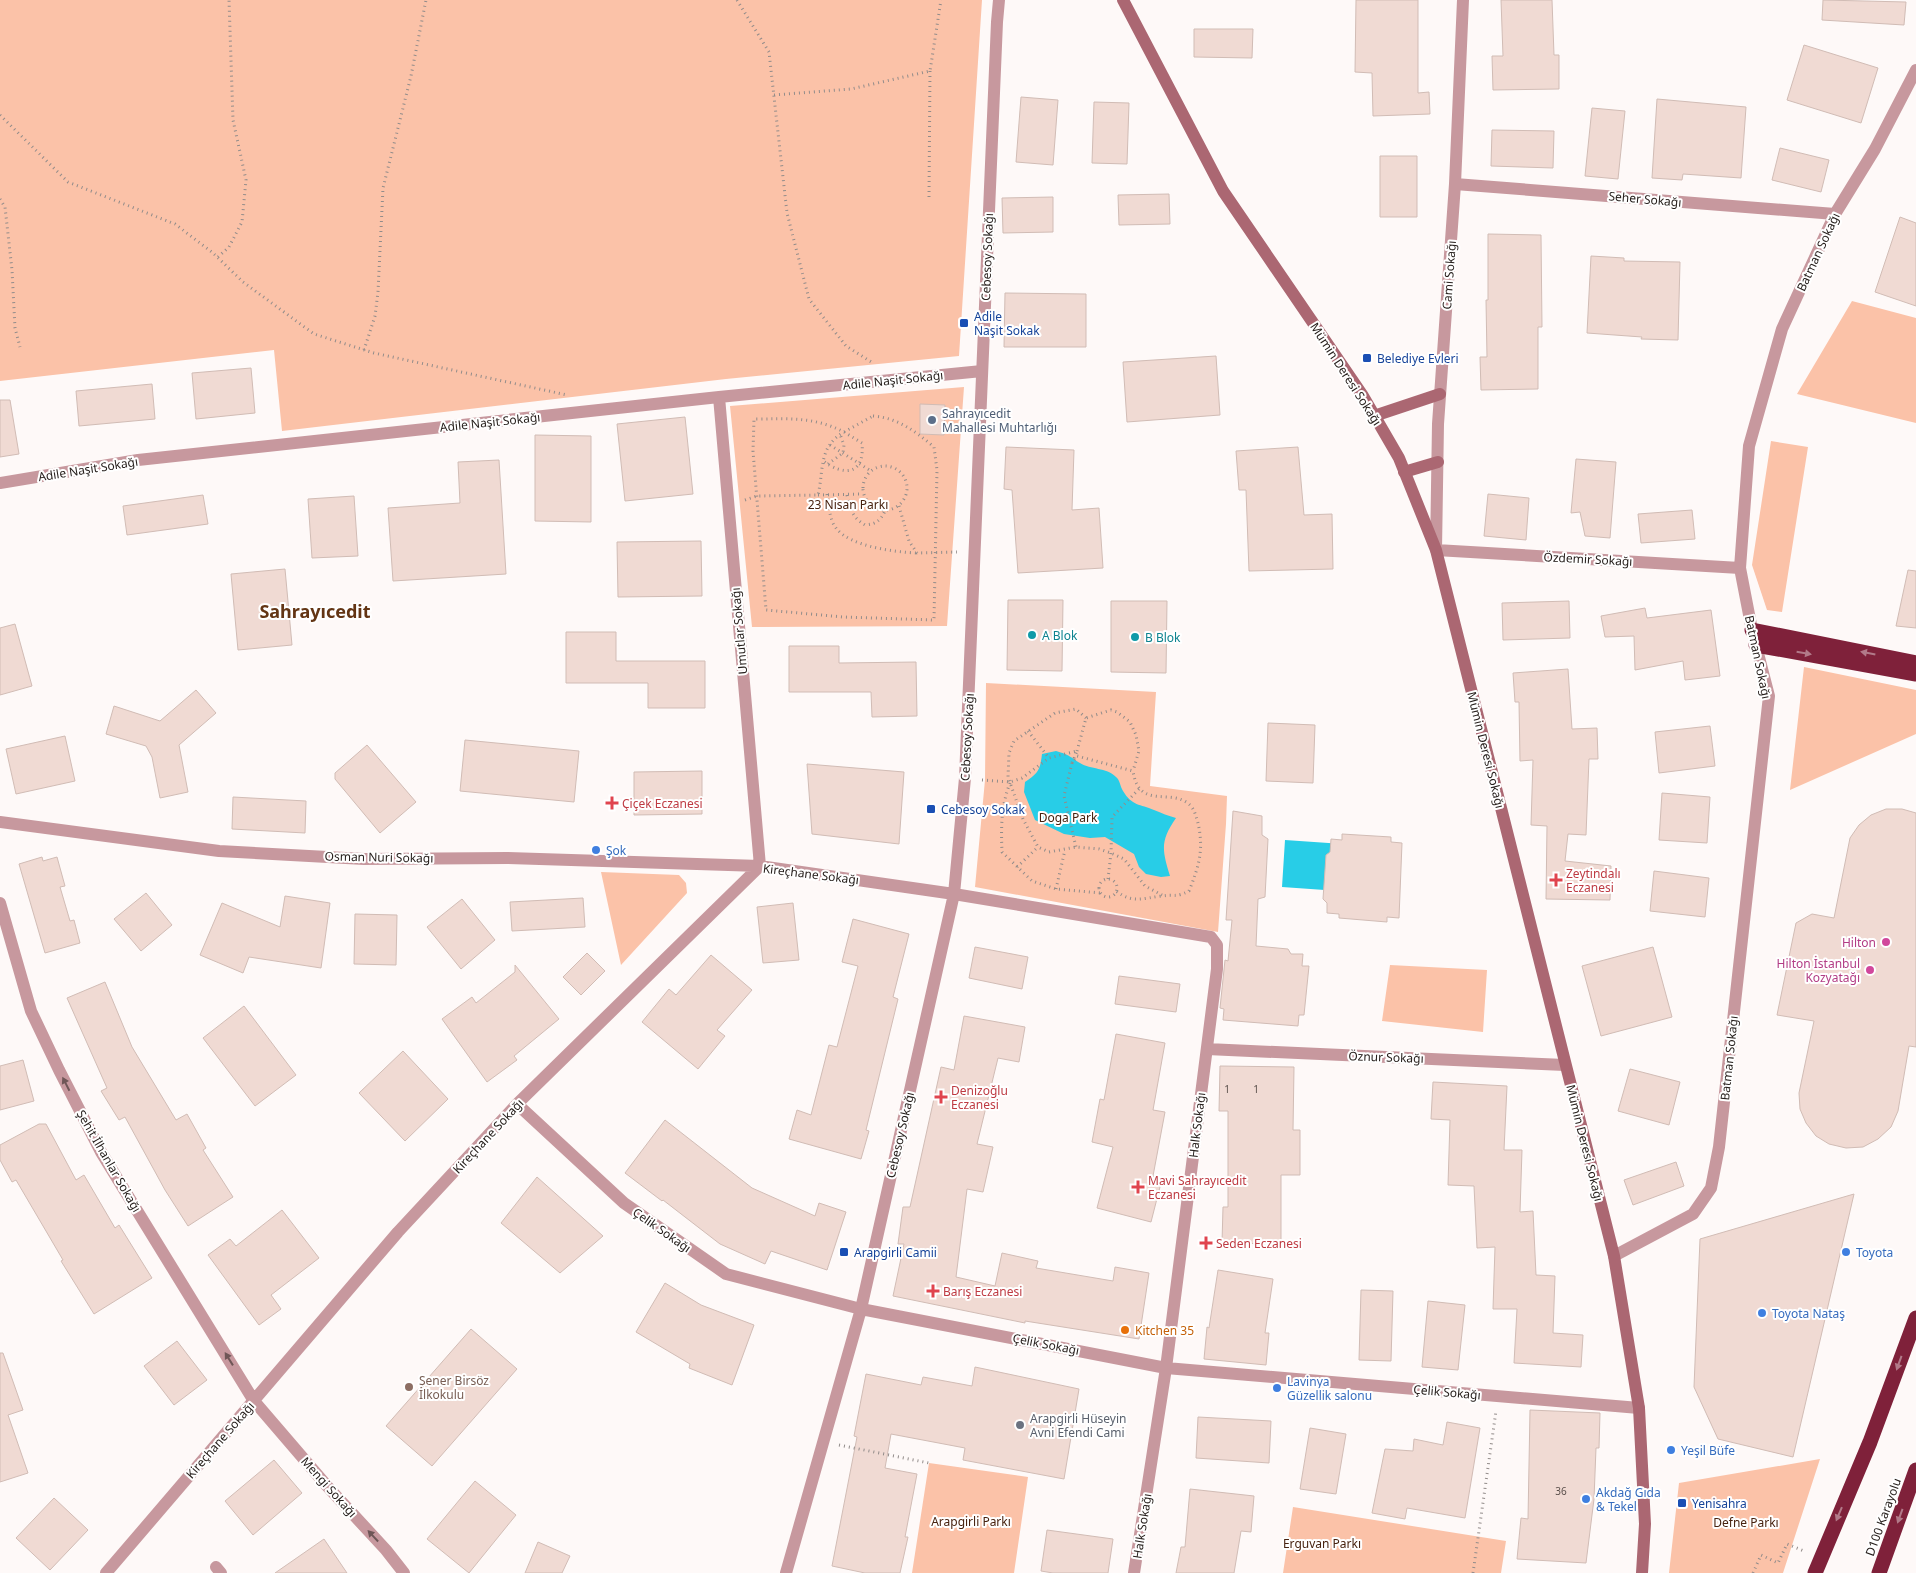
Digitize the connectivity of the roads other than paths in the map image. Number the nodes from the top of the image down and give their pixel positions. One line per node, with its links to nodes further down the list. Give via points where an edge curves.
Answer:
1 (999, 0): 7 (street, Cebesoy Sokağı)
2 (1123, 0): 10 (street, Mümin Deresi Sokağı, via 1223,191)
3 (1463, 0): 5 (street, Cami Sokağı)
4 (1916, 70): 6 (street, Batman Sokağı, via 1875,149)
5 (1455, 184): 6 (street, Seher Sokağı); 8 (street, Cami Sokağı)
6 (1835, 214): 15 (street, Batman Sokağı, via 1782,329 1749,446)
7 (982, 371): 9 (street, Adile Naşit Sokağı); 21 (street, Cebesoy Sokağı, via 965,778)
8 (1440, 394): 10 (street); 11 (street, Cami Sokağı)
9 (719, 397): 13 (street, Adile Naşit Sokağı, via 138,460); 20 (street, Umutlar Sokağı)
10 (1374, 416): 12 (street, Mümin Deresi Sokağı)
11 (1438, 462): 12 (street); 14 (street, Cami Sokağı)
12 (1404, 472): 14 (street, Mümin Deresi Sokağı)
13 (0, 483)
14 (1436, 550): 15 (street, Özdemir Sokağı); 24 (street, Mümin Deresi Sokağı)
15 (1740, 568): 16 (street, Batman Sokağı)
16 (1754, 637): 17 (highway, one-way to 16); 18 (highway, one-way to 18); 26 (street, Batman Sokağı, via 1769,696 1719,1147 1711,1188 1693,1214)
17 (1916, 663)
18 (1916, 674)
19 (0, 822): 20 (street, Osman Nuri Sokağı, via 229,852 364,859 508,858)
20 (760, 866): 21 (street, Kireçhane Sokağı); 25 (street, Kireçhane Sokağı)
21 (954, 894): 23 (street, Halk Sokağı, via 1211,937 1218,952); 27 (street, Cebesoy Sokağı)
22 (0, 903): 30 (street, Şehit İlhanlar Sokağı, one-way to 22, via 101,1152 58,1070 27,1000)
23 (1207, 1049): 24 (street, Öznur Sokağı); 29 (street, Halk Sokağı)
24 (1566, 1065): 26 (street, Mümin Deresi Sokağı)
25 (517, 1104): 27 (street, Çelik Sokağı, via 624,1204 726,1274); 30 (street, Kireçhane Sokağı, via 398,1232)
26 (1614, 1256): 31 (street, Mümin Deresi Sokağı)
27 (861, 1309): 29 (street, Çelik Sokağı); 36 (street, Cebesoy Sokağı)
28 (1916, 1318): 33 (highway, one-way to 33, via 1870,1442)
29 (1166, 1368): 31 (street, Çelik Sokağı); 37 (street, Halk Sokağı)
30 (254, 1401): 34 (street, Kireçhane Sokağı); 35 (street, Mengi Sokağı, one-way to 30)
31 (1639, 1408): 38 (street, Mümin Deresi Sokağı, via 1645,1524)
32 (1916, 1470): 39 (highway, D100 Karayolu, one-way to 39)
33 (1818, 1566)
34 (106, 1573)
35 (404, 1573)
36 (786, 1573)
37 (1134, 1573)
38 (1642, 1573)
39 (1879, 1573)

